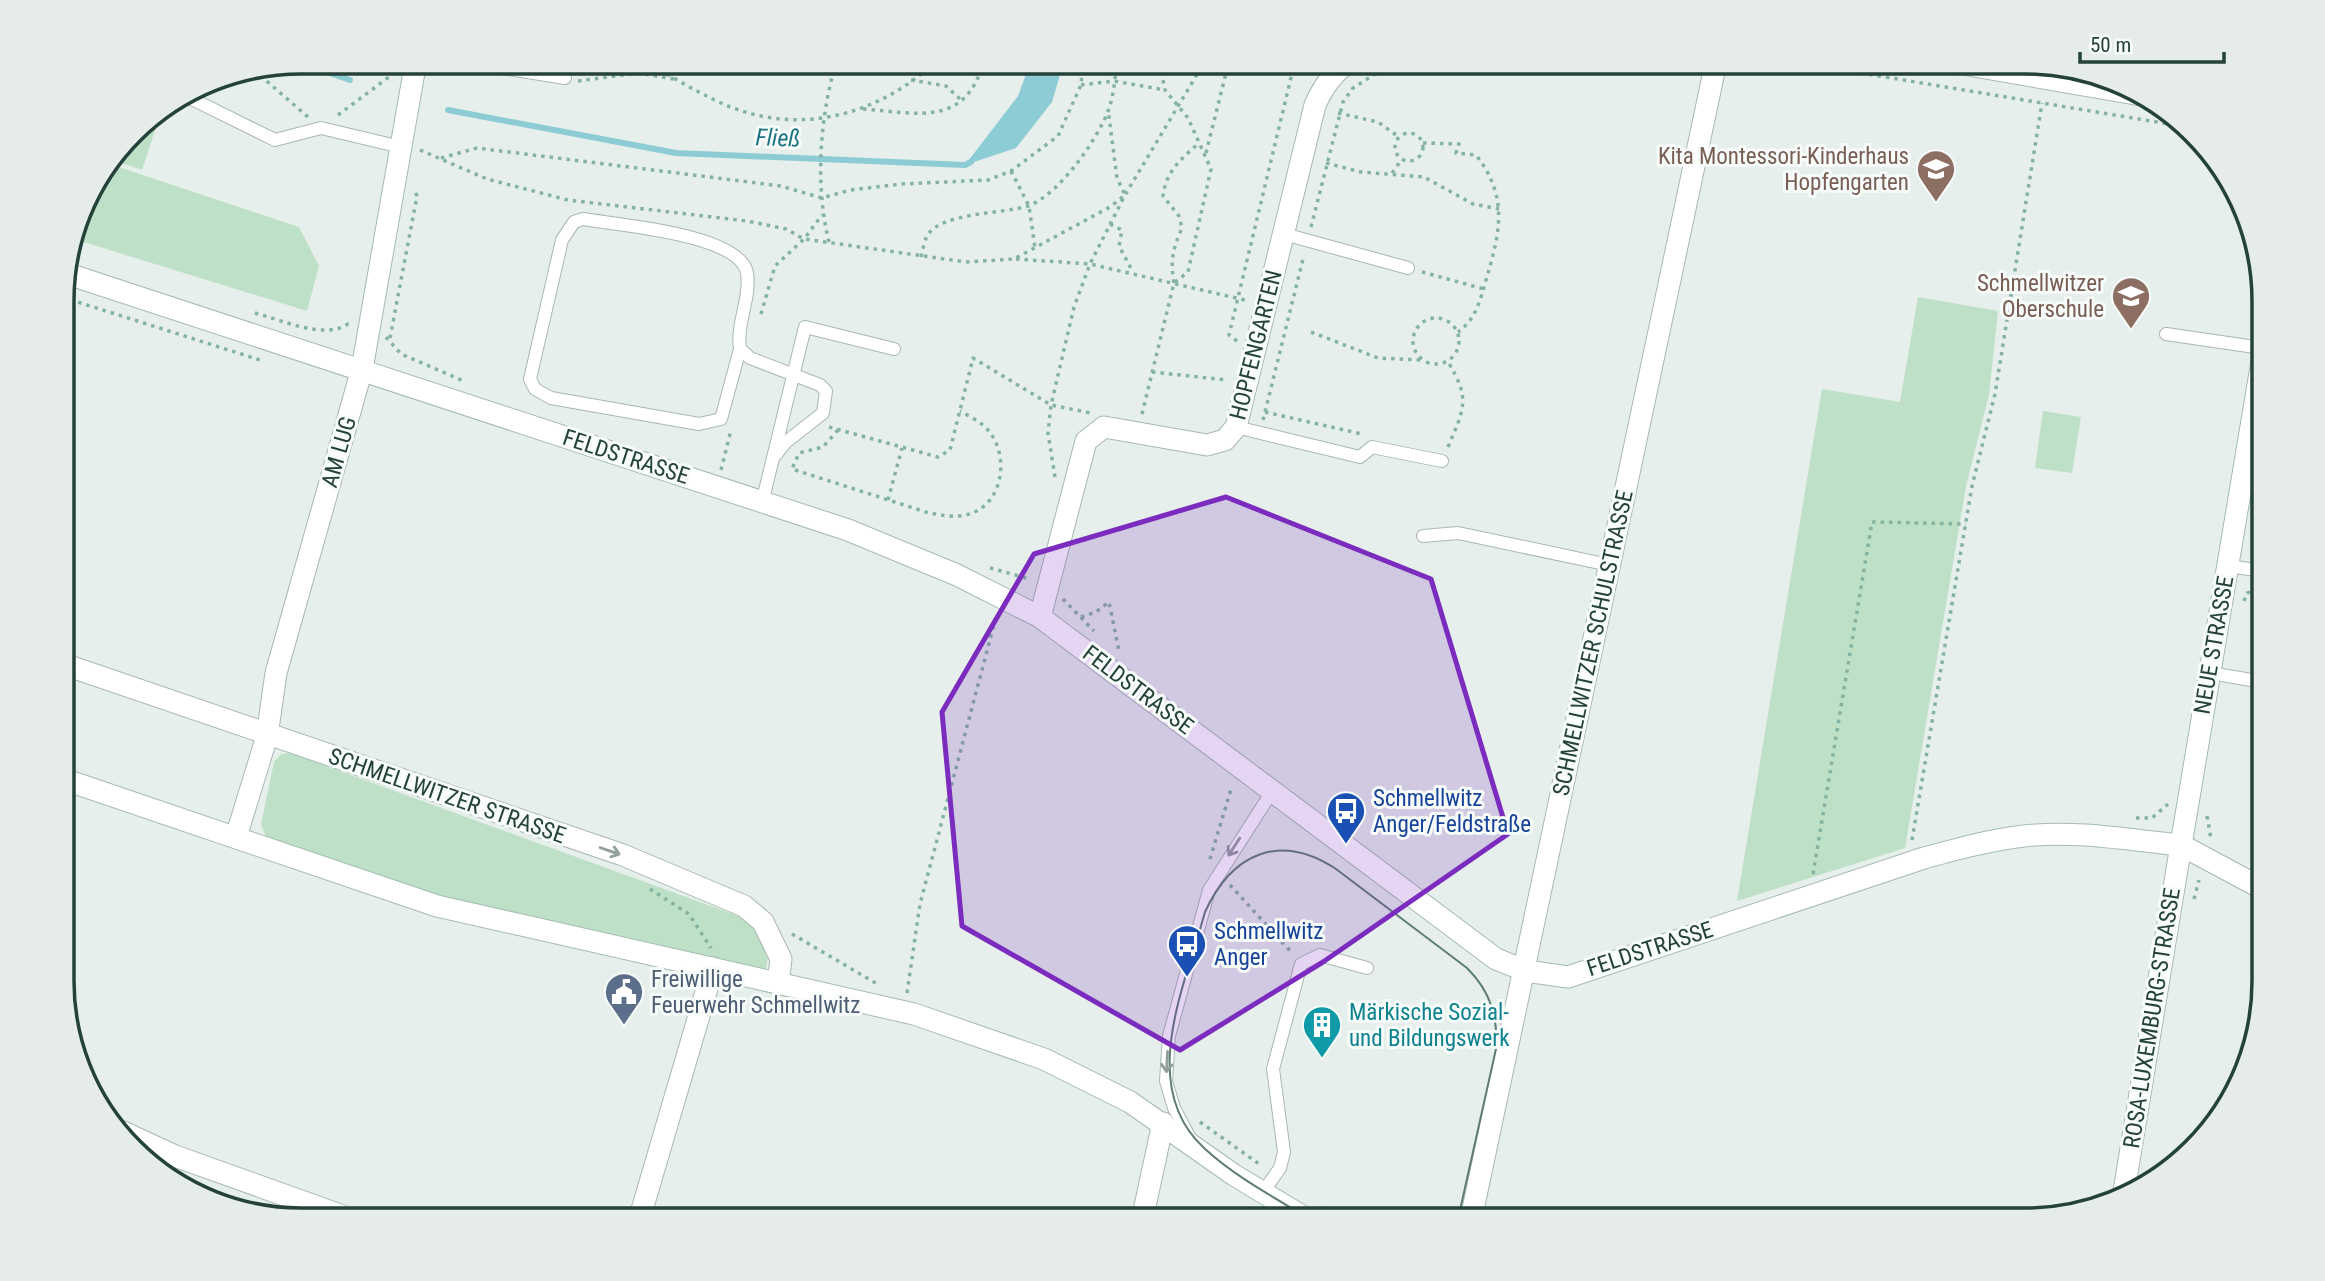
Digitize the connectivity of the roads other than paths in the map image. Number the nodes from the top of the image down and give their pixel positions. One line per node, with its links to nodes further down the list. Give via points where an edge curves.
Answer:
1 (413, 74): 9 (street, AM LUG)
2 (540, 74): 6 (lane)
3 (1334, 74): 10 (street, HOPFENGARTEN, via 1315,105)
4 (1714, 74): 25 (street, SCHMELLWITZER SCHULSTRASSE)
5 (2057, 76): 7 (street)
6 (565, 78)
7 (2088, 83)
8 (194, 100): 9 (lane, via 275,140 321,128)
9 (401, 147): 17 (street, AM LUG)
10 (1284, 234): 11 (lane); 20 (street, HOPFENGARTEN)
11 (1408, 268)
12 (75, 276): 17 (street, FELDSTRASSE)
13 (2166, 334): 14 (lane)
14 (2252, 347)
15 (740, 349): 15 (lane, via 747,282 738,256 710,241 583,219 574,222 562,240 530,379 535,389 551,398 699,425 721,419); 18 (lane, via 750,358)
16 (894, 349): 18 (lane, via 805,327)
17 (362, 369): 23 (street, FELDSTRASSE); 32 (street, AM LUG, via 276,673)
18 (794, 375): 21 (lane); 21 (lane, via 826,391 823,413)
19 (2252, 421): 26 (street, NEUE STRASSE)
20 (1236, 427): 22 (lane, via 1360,457 1372,447); 28 (street, HOPFENGARTEN, via 1225,440 1207,445 1104,427 1093,432 1038,582)
21 (773, 458): 23 (lane)
22 (1441, 461)
23 (762, 503): 28 (street, FELDSTRASSE, via 909,554)
24 (1423, 536): 25 (lane, via 1458,533)
25 (1609, 565): 40 (street, SCHMELLWITZER SCHULSTRASSE)
26 (2228, 566): 27 (lane); 30 (street, NEUE STRASSE)
27 (2252, 569)
28 (1040, 617): 34 (street, FELDSTRASSE)
29 (74, 668): 32 (street, SCHMELLWITZER STRASSE)
30 (2210, 673): 31 (lane); 36 (street, NEUE STRASSE)
31 (2252, 680)
32 (267, 736): 35 (street, AM LUG); 41 (street, SCHMELLWITZER STRASSE, one-way to 41, via 634,860 744,906 763,922 781,959)
33 (74, 783): 35 (street)
34 (1273, 790): 40 (street, FELDSTRASSE, via 1496,959); 44 (lane, one-way to 44, via 1220,869 1199,916 1167,1048 1166,1081 1173,1103 1183,1129)
35 (236, 837): 38 (street, via 438,906)
36 (2181, 845): 37 (street); 40 (street, FELDSTRASSE, via 2070,835 1974,844 1568,977); 46 (street, ROSA-LUXEMBURG-STRASSE)
37 (2252, 883)
38 (713, 968): 41 (street); 50 (street)
39 (1367, 968): 45 (lane, via 1320,955 1301,964 1273,1069 1284,1152)
40 (1525, 971): 48 (street, SCHMELLWITZER SCHULSTRASSE)
41 (778, 983): 42 (street, via 982,1035 1044,1059)
42 (1163, 1123): 44 (street); 51 (street)
43 (138, 1138): 49 (street)
44 (1201, 1151): 45 (street)
45 (1269, 1184): 47 (street)
46 (2125, 1184)
47 (1307, 1207)
48 (1474, 1207)
49 (320, 1208)
50 (643, 1208)
51 (1145, 1208)

